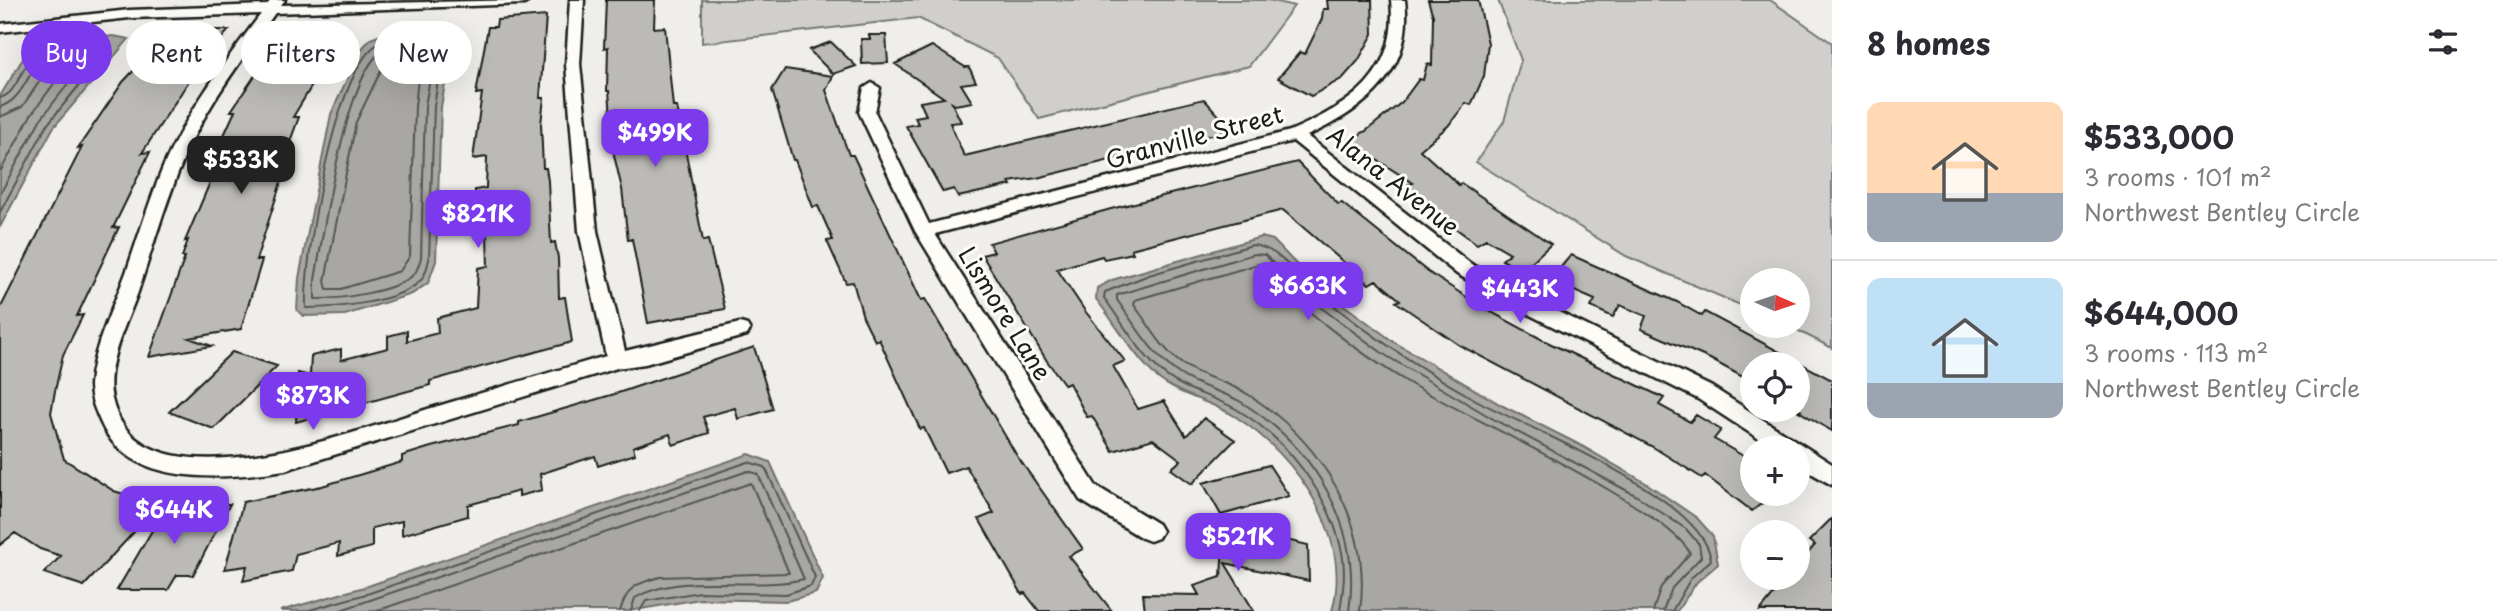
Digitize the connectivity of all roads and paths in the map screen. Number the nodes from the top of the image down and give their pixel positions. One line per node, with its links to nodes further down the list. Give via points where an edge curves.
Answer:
1 (524, 0): 4 (street, via 421,9)
2 (577, 0): 10 (street, via 573,64 588,231)
3 (1398, 0): 7 (street, Granville Street, via 1401,36 1391,64 1374,86 1349,106 1318,127)
4 (275, 5): 5 (street, via 94,15); 10 (street, via 222,76 173,164 103,364 101,398 109,422 129,447 178,465 230,470 285,461)
5 (0, 28)
6 (872, 88): 8 (street, Lismore Lane, via 867,112)
7 (1296, 135): 8 (street, Granville Street); 11 (street, Alana Avenue, via 1464,269 1705,393)
8 (924, 231): 14 (street, Lismore Lane, via 1088,493)
9 (740, 330): 10 (street)
10 (617, 360)
11 (1771, 436)
12 (1810, 462): 13 (street)
13 (1832, 476)
14 (1150, 531)

